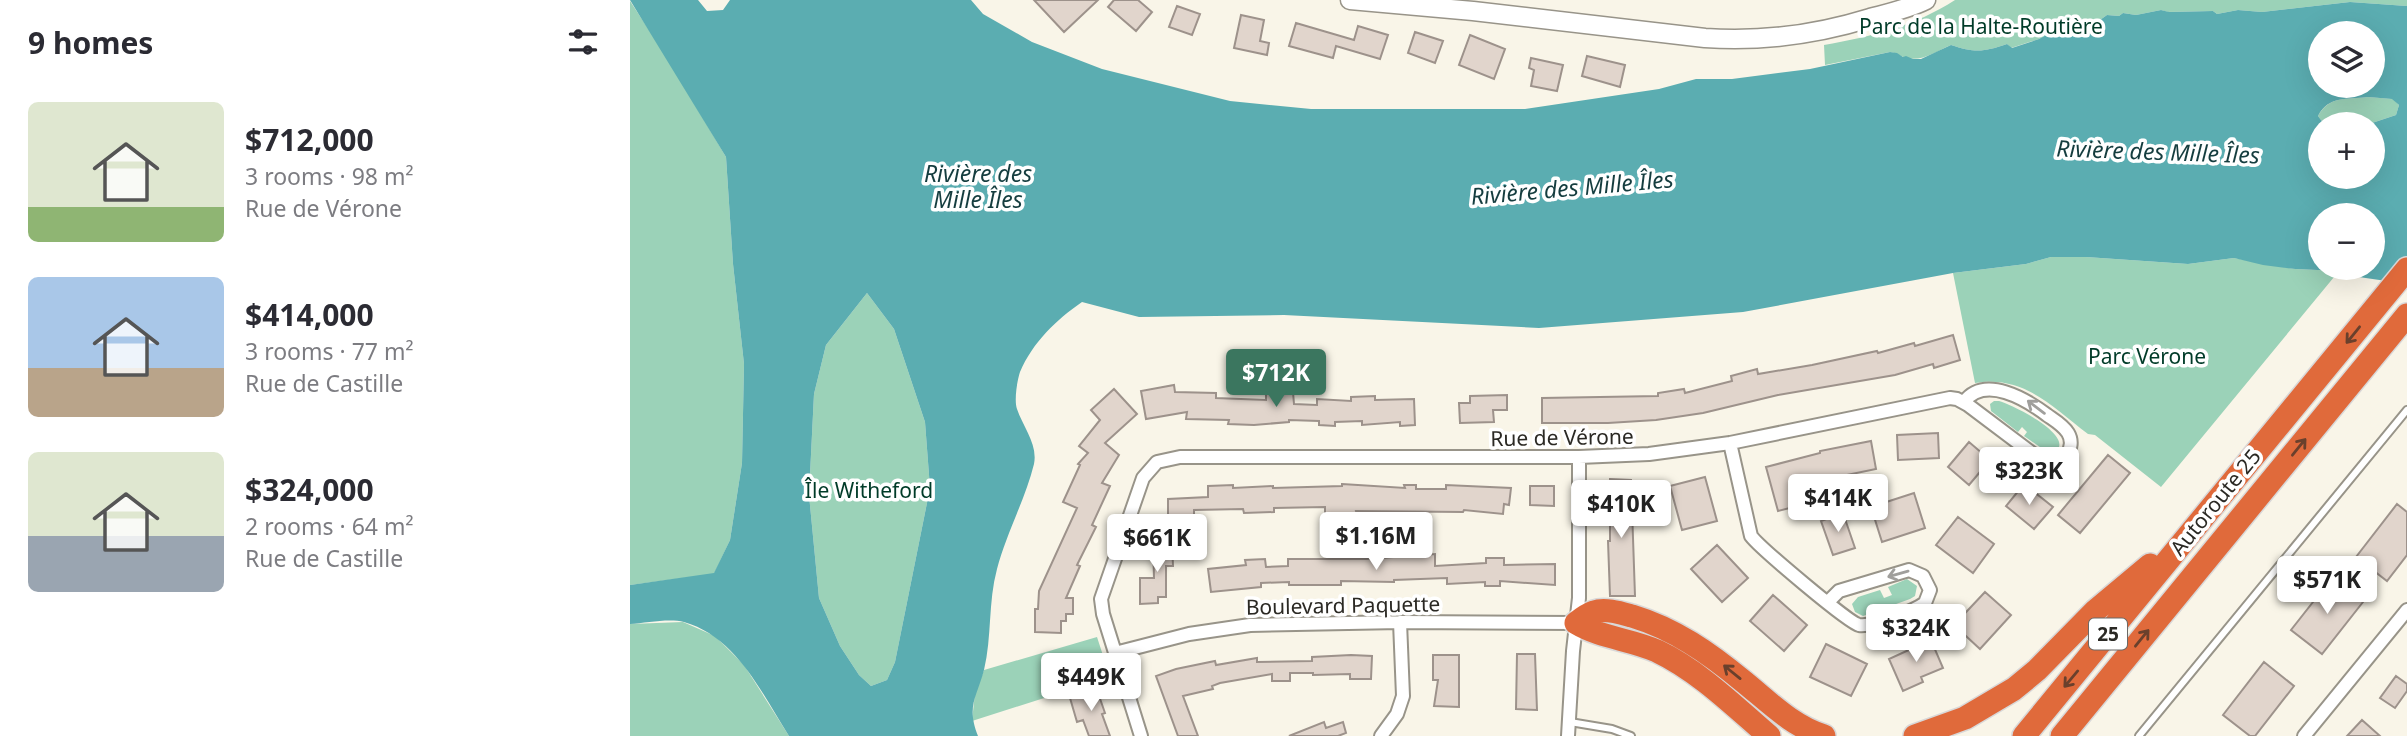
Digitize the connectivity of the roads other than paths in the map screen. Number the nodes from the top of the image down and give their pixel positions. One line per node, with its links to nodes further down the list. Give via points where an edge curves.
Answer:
1 (1349, 0): 4 (main road)
2 (1899, 0): 5 (main road)
3 (1926, 0): 5 (main road)
4 (1473, 6): 5 (main road, via 1722,39 1804,35)
5 (1870, 19)
6 (2402, 275): 12 (highway, Autoroute 25 / 25, one-way to 12)
7 (2407, 315): 18 (highway, Autoroute 25 / 25, one-way to 7)
8 (1964, 402): 8 (street, Rue de Vérone, one-way to 8, via 2049,465 2070,449 2065,429 2021,397 1976,392); 10 (street, Rue de Vérone, via 1945,399)
9 (2407, 410): 31 (lane)
10 (1730, 443): 11 (street, Rue de Vérone); 13 (street, via 1751,536)
11 (1579, 457): 16 (street); 17 (street, Rue de Vérone, via 1163,459 1143,478 1101,599)
12 (2192, 531): 21 (highway, via 2095,611 2014,689 1972,714); 28 (highway, Autoroute 25 / 25, one-way to 28)
13 (1828, 602): 13 (street, one-way to 13, via 1855,624 1865,625 1921,606 1930,590 1923,576 1909,570 1839,591)
14 (2407, 610): 32 (street)
15 (1400, 622): 16 (street, Boulevard Paquette); 17 (street, Boulevard Paquette, via 1231,627); 23 (street, via 1403,696)
16 (1576, 623): 19 (street); 26 (highway, via 1592,633 1649,648 1677,662); 27 (highway, one-way to 16, via 1785,716 1714,658 1667,628 1599,611)
17 (1115, 653): 22 (street)
18 (2099, 691): 29 (highway, Autoroute 25 / 25); 30 (highway)
19 (1570, 722): 20 (lane); 24 (street)
20 (1606, 733): 25 (lane)
21 (1919, 735)
22 (1141, 736)
23 (1381, 736)
24 (1568, 736)
25 (1632, 736)
26 (1769, 736)
27 (1824, 736)
28 (2024, 736)
29 (2062, 736)
30 (2076, 736)
31 (2139, 736)
32 (2304, 736)

